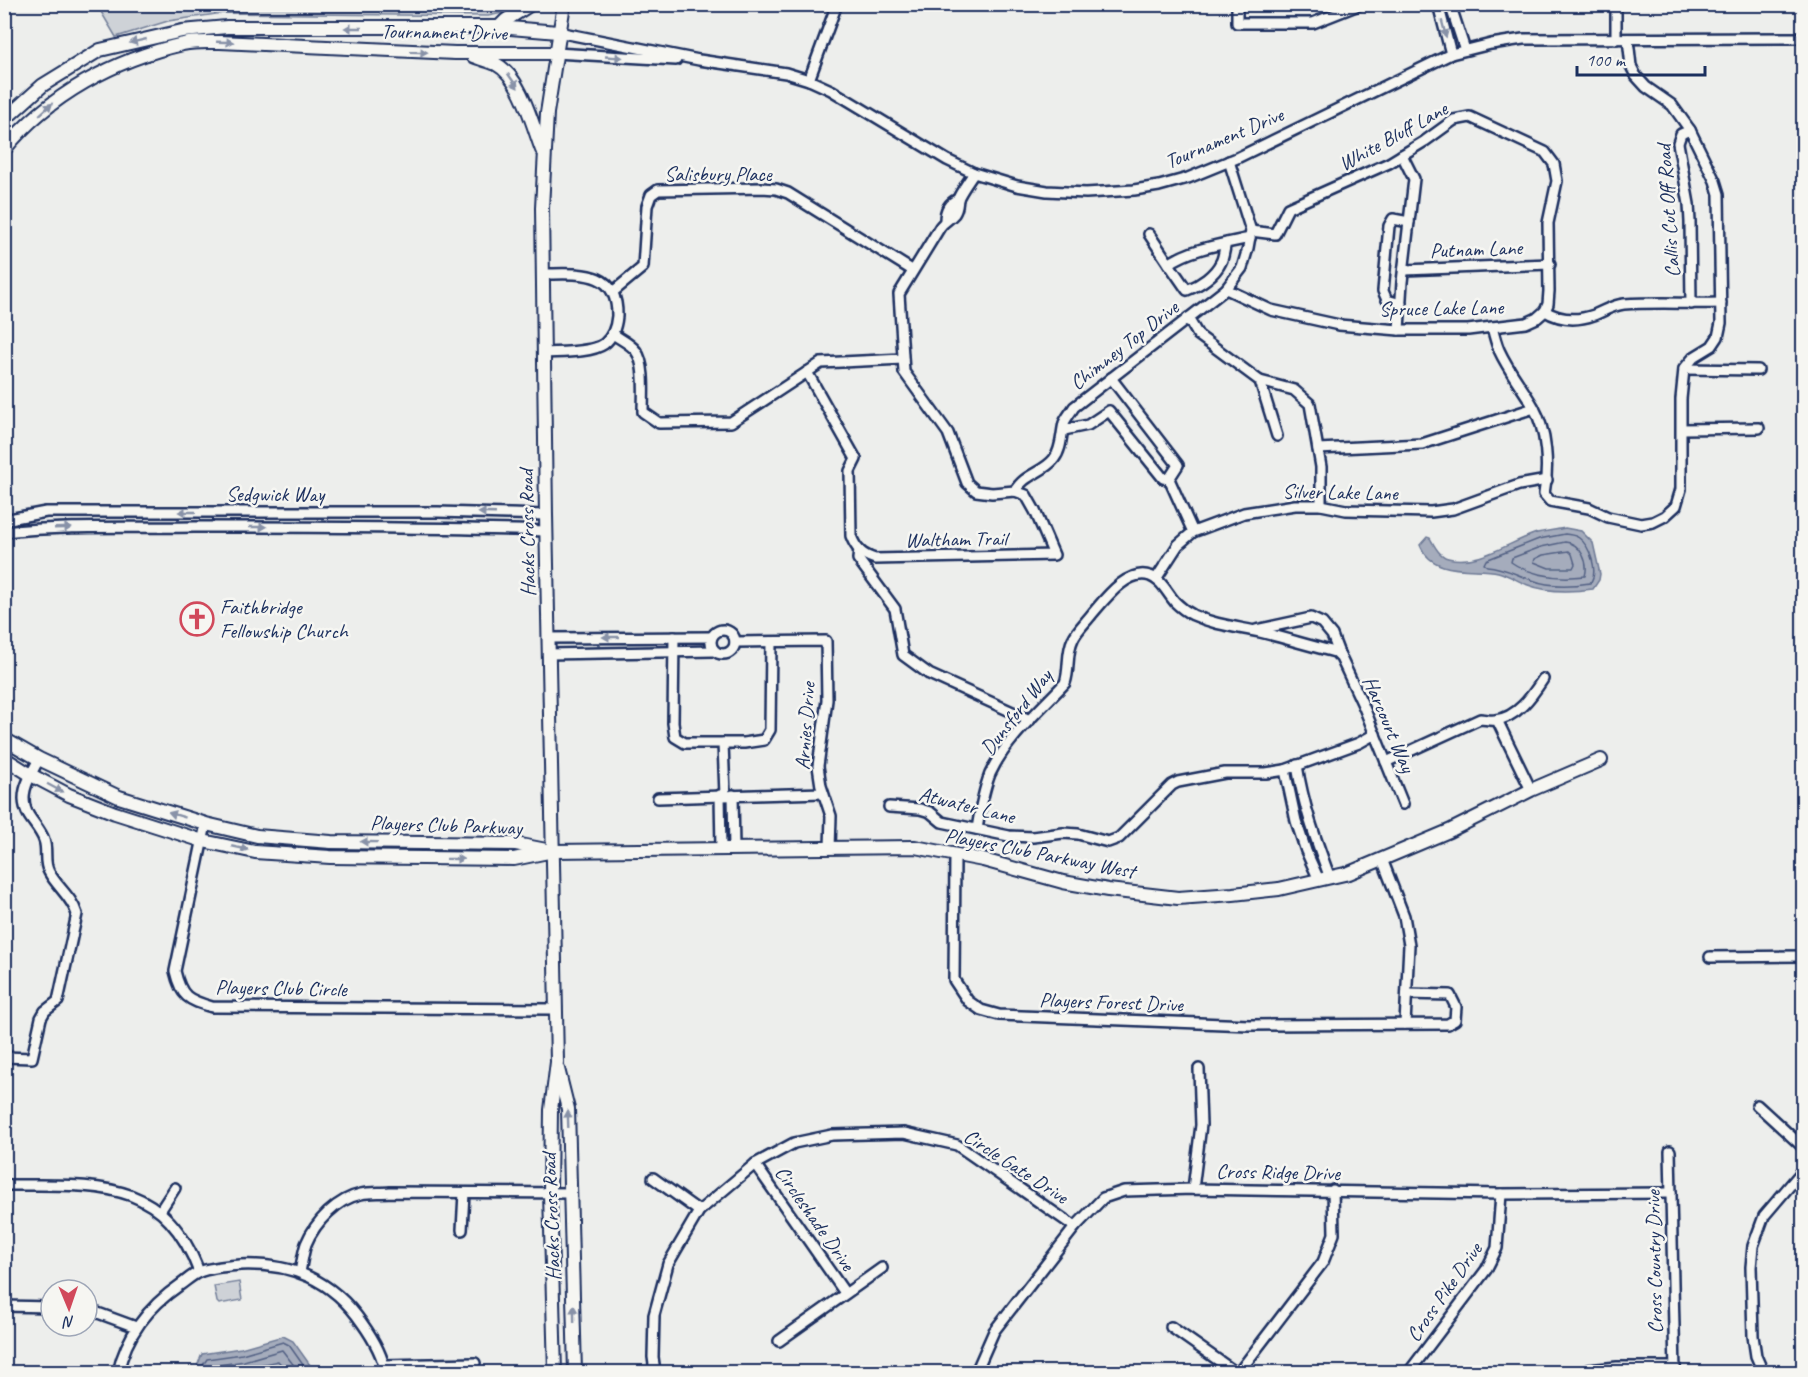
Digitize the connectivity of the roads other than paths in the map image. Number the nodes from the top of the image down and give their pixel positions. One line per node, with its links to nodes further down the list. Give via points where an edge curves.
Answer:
1 (531, 4): 9 (street)
2 (564, 4): 10 (street, Hacks Cross Road)
3 (837, 4): 19 (street)
4 (1237, 4): 5 (street, via 1237,23 1248,23 1313,22)
5 (1361, 4)
6 (1438, 4): 17 (street, one-way to 17)
7 (1450, 4): 14 (street)
8 (1616, 4): 12 (street)
9 (499, 27): 10 (street, Tournament Drive); 20 (street, Tournament Drive, one-way to 20, via 227,27 182,31 100,50 43,84)
10 (558, 32): 16 (street, Hacks Cross Road); 18 (street, Tournament Drive)
11 (1803, 38): 13 (street)
12 (1616, 39): 13 (street); 14 (street, Tournament Drive, via 1523,39)
13 (1628, 39): 21 (street, Callis Cut Off Road, via 1636,76 1672,105)
14 (1465, 50): 17 (street, Tournament Drive)
15 (463, 53): 16 (street, Tournament Drive); 22 (street, Tournament Drive, one-way to 15, via 70,90 128,60 185,43); 24 (street, one-way to 24, via 497,65 510,75)
16 (555, 53): 18 (street, Tournament Drive, one-way to 18); 24 (street, Hacks Cross Road)
17 (1451, 54): 25 (street, Tournament Drive)
18 (699, 60): 19 (street, Tournament Drive)
19 (809, 80): 26 (street, Tournament Drive)
20 (4, 120)
21 (1690, 130): 38 (street, via 1719,194); 40 (street, Callis Cut Off Road, via 1681,134 1678,143 1689,204)
22 (4, 150)
23 (1402, 155): 27 (street, via 1414,179); 29 (street, White Bluff Lane, via 1288,208 1275,234); 32 (street, White Bluff Lane, via 1454,120 1470,117 1545,152 1557,174 1548,223)
24 (545, 156): 35 (street, Hacks Cross Road)
25 (1229, 161): 26 (street, Tournament Drive, via 1159,186 1108,193 1040,190); 29 (street)
26 (974, 173): 33 (street, via 952,217 945,220)
27 (1410, 222): 34 (street); 39 (street, via 1393,219 1389,226 1383,291 1387,300)
28 (1149, 234): 31 (street)
29 (1250, 235): 30 (street); 36 (street, Chimney Top Drive, via 1242,268)
30 (1226, 243): 31 (street, via 1176,258); 31 (street, via 1221,262 1212,274 1187,290)
31 (1169, 264)
32 (1550, 264): 34 (street, Putnam Lane); 41 (street, White Bluff Lane)
33 (912, 270): 37 (street, Salisbury Place, via 776,189 658,190 647,206 644,267); 47 (street, via 899,294)
34 (1405, 270): 39 (street)
35 (543, 274): 37 (street, via 596,277); 46 (street, Hacks Cross Road)
36 (1226, 289): 42 (street, Chimney Top Drive); 44 (street, Spruce Lake Lane, via 1271,310 1339,325)
37 (614, 291): 45 (street, via 617,314)
38 (1721, 303): 40 (street); 48 (street, via 1718,336)
39 (1401, 304): 44 (street)
40 (1691, 304): 41 (street, via 1618,305 1578,319 1557,317)
41 (1545, 311): 43 (street, Spruce Lake Lane, via 1526,323)
42 (1188, 318): 51 (street, Chimney Top Drive); 52 (street, via 1198,335)
43 (1492, 327): 44 (street, Spruce Lake Lane); 53 (street, via 1498,348)
44 (1399, 330)
45 (613, 334): 46 (street, via 597,347); 50 (street, via 635,349 640,358 643,412 659,423 730,422)
46 (545, 353): 63 (street, Hacks Cross Road)
47 (903, 359): 50 (street, via 821,363); 61 (street, via 904,372 948,433 967,483 976,491)
48 (1684, 369): 49 (street); 55 (street)
49 (1758, 370)
50 (807, 372): 68 (street, via 856,459 850,471 851,536)
51 (1111, 378): 56 (street, Chimney Top Drive, via 1074,407); 59 (street, via 1178,465)
52 (1260, 381): 57 (street); 58 (street, via 1294,390 1310,404)
53 (1534, 408): 58 (street, via 1422,444); 60 (street, via 1542,434)
54 (1759, 428): 55 (street)
55 (1682, 429): 60 (street, via 1676,506 1653,522 1641,524 1550,501 1544,494)
56 (1064, 430): 59 (street, via 1088,425 1109,411 1163,478); 61 (street, Chimney Top Drive, via 1055,459 1019,483)
57 (1277, 436)
58 (1318, 449): 62 (street)
59 (1169, 479): 67 (street)
60 (1547, 480): 62 (street, Silver Lake Lane, via 1431,512 1346,510)
61 (1015, 491): 68 (street, Waltham Trail, via 1026,495 1054,555 875,559)
62 (1321, 505): 67 (street, Silver Lake Lane, via 1244,513)
63 (546, 515): 64 (street, Sedgwick Way, one-way to 64, via 46,512); 65 (street, Hacks Cross Road)
64 (4, 520)
65 (546, 531): 66 (street, Sedgwick Way, one-way to 65, via 202,527); 74 (street, Hacks Cross Road)
66 (4, 532)
67 (1193, 532): 69 (street, Silver Lake Lane, via 1178,545)
68 (860, 551): 85 (street, via 858,559 895,609 903,655 929,674)
69 (1156, 579): 70 (street, Harcourt Way, via 1192,615); 85 (street, Dunsford Way, via 1134,576 1114,588 1073,639 1065,683)
70 (1254, 631): 83 (street, Harcourt Way, via 1335,652); 83 (street, Harcourt Way, via 1311,618 1332,634)
71 (639, 637): 72 (street); 75 (street, one-way to 75); 79 (street)
72 (674, 637): 73 (street); 80 (street)
73 (711, 637): 76 (street, via 724,629); 78 (street)
74 (548, 638): 75 (street); 81 (street, Hacks Cross Road)
75 (587, 638): 82 (street)
76 (735, 642): 77 (street); 78 (street, via 726,654)
77 (771, 642): 89 (street, via 767,737); 98 (street, Arnies Drive, via 826,641 827,700 818,766)
78 (714, 651): 80 (street)
79 (640, 652): 80 (street); 82 (street)
80 (674, 652): 89 (street, via 675,737 685,742)
81 (548, 654): 82 (street); 115 (street, Hacks Cross Road)
82 (587, 654)
83 (1341, 658): 87 (street, Harcourt Way)
84 (1543, 679): 86 (street, via 1528,701)
85 (1030, 720): 109 (street, Dunsford Way, via 1004,750 990,774)
86 (1497, 720): 93 (street, via 1480,719); 97 (street)
87 (1375, 734): 93 (street, Harcourt Way); 94 (street, Atwater Lane)
88 (4, 739): 91 (street, Players Club Parkway)
89 (723, 743): 99 (street)
90 (4, 758): 96 (street, Players Club Parkway)
91 (39, 759): 96 (street); 107 (street, Players Club Parkway, one-way to 91, via 119,797)
92 (1601, 760): 97 (street, Players Club Parkway West)
93 (1386, 762): 101 (street, Harcourt Way)
94 (1297, 765): 95 (street, Atwater Lane); 102 (street)
95 (1285, 770): 104 (street); 109 (street, Atwater Lane, via 1225,773 1178,782 1119,838 1108,842 1063,832 1033,837)
96 (31, 775): 111 (street, Players Club Parkway, one-way to 111, via 115,813); 124 (street, via 23,799 26,809 43,836 46,867 74,904 77,914 58,1001 41,1018 32,1058)
97 (1531, 790): 117 (street, Players Club Parkway West)
98 (823, 793): 99 (street); 112 (street, Arnies Drive, via 832,824)
99 (726, 795): 100 (street); 105 (street); 106 (street)
100 (658, 798)
101 (1403, 804)
102 (1305, 805): 104 (street); 108 (street)
103 (890, 807): 109 (street, Atwater Lane, via 920,809 942,822)
104 (1293, 809): 110 (street)
105 (733, 814): 106 (street); 114 (street)
106 (721, 815): 113 (street)
107 (206, 824): 111 (street, Players Club Circle); 115 (street, Players Club Parkway, one-way to 107, via 516,844 331,842 257,836)
108 (1311, 828): 110 (street); 118 (street)
109 (978, 829)
110 (1300, 833): 118 (street)
111 (203, 841): 115 (street, Players Club Parkway, one-way to 115, via 255,852 333,857 514,859); 122 (street, Players Club Circle, via 175,971 178,987 192,1001 212,1006)
112 (830, 848): 114 (street, Players Club Parkway West); 116 (street, Players Club Parkway West, via 915,848)
113 (721, 849): 114 (street, Players Club Parkway West); 115 (street, Players Club Parkway West)
114 (734, 849)
115 (553, 851): 122 (street, Hacks Cross Road)
116 (955, 856): 118 (street, Players Club Parkway West, via 1063,882 1178,898 1279,889); 123 (street, Players Forest Drive, via 954,980 968,1001 981,1010 999,1015 1249,1025)
117 (1382, 859): 118 (street, Players Club Parkway West); 121 (street, via 1404,916 1409,945)
118 (1324, 879)
119 (1803, 956): 120 (street)
120 (1710, 957)
121 (1407, 994): 123 (street); 123 (street, Players Forest Drive, via 1450,995 1456,1007 1455,1020 1448,1024)
122 (556, 1009): 125 (street, Hacks Cross Road)
123 (1405, 1024)
124 (4, 1057)
125 (557, 1062): 138 (street, Hacks Cross Road, via 551,1110); 139 (street, Hacks Cross Road, one-way to 125, via 568,1108)
126 (1199, 1069): 135 (street, via 1201,1125)
127 (1757, 1105): 128 (street)
128 (1803, 1149)
129 (1670, 1151): 140 (street, Cross Country Drive)
130 (755, 1164): 143 (street, Circle Gate Drive); 144 (street, Circle Gate Drive, via 794,1143 832,1135 904,1133 957,1144); 149 (street, Circleshade Drive)
131 (1803, 1169): 167 (street, via 1764,1216 1753,1246 1753,1336)
132 (653, 1178): 143 (street)
133 (4, 1185): 142 (street, via 109,1188)
134 (175, 1188): 142 (street)
135 (1193, 1189): 136 (street, Cross Ridge Drive); 144 (street, Cross Ridge Drive, via 1124,1191 1103,1198)
136 (1333, 1190): 141 (street, Cross Ridge Drive); 164 (street, via 1334,1234 1323,1262)
137 (464, 1193): 138 (street); 145 (street); 148 (street, via 390,1192 361,1194 344,1201 314,1229)
138 (550, 1193): 139 (street); 160 (street, Hacks Cross Road)
139 (571, 1193): 161 (street, Hacks Cross Road, one-way to 139)
140 (1671, 1193): 141 (street, Cross Ridge Drive); 158 (street, Cross Country Drive)
141 (1501, 1194): 165 (street, Cross Pike Drive, via 1497,1248 1486,1270)
142 (160, 1211): 147 (street, via 187,1246)
143 (699, 1211): 162 (street, Circle Gate Drive, via 665,1274 654,1316)
144 (1075, 1227): 163 (street, Cross Ridge Drive, via 993,1331)
145 (462, 1230)
146 (882, 1268): 149 (street)
147 (199, 1272): 148 (street, via 261,1264); 153 (street, via 162,1297)
148 (300, 1272): 157 (street, via 330,1287 346,1303 366,1327)
149 (845, 1293): 155 (street)
150 (4, 1306): 151 (street)
151 (39, 1307)
152 (99, 1313): 153 (street)
153 (136, 1327): 159 (street)
154 (1171, 1327): 164 (street)
155 (779, 1341)
156 (475, 1363): 157 (street)
157 (384, 1369)
158 (1675, 1370): 166 (street, via 1617,1368)
159 (118, 1372)
160 (555, 1372)
161 (575, 1372)
162 (655, 1372)
163 (976, 1372)
164 (1237, 1372)
165 (1409, 1372)
166 (1585, 1372)
167 (1763, 1372)

